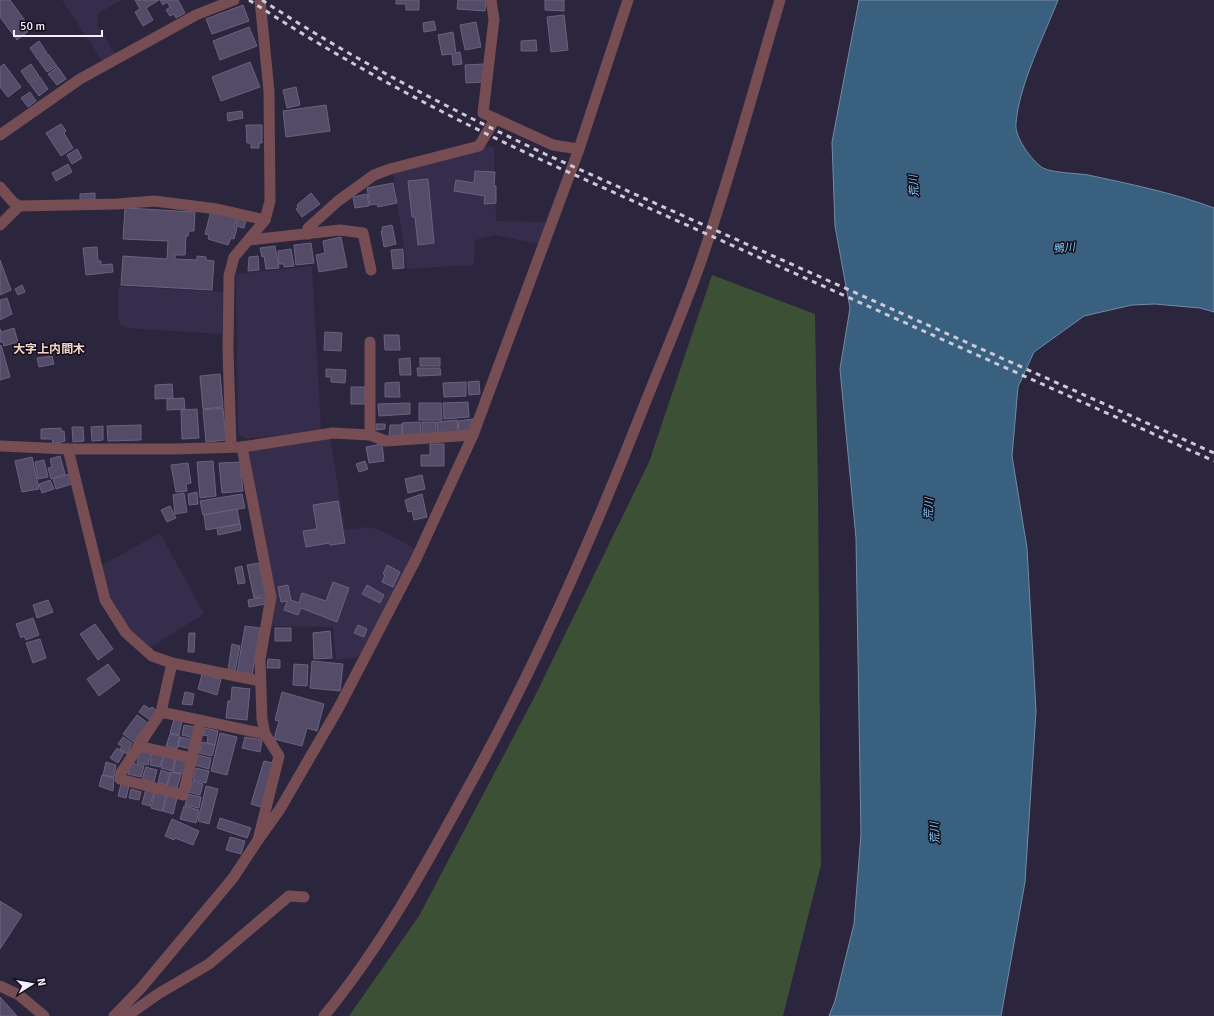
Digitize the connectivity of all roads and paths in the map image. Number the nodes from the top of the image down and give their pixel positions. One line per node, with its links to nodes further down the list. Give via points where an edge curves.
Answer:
1 (234, 0): 7 (street, via 196,15 80,79)
2 (260, 0): 11 (street, via 269,99 270,194)
3 (491, 0): 6 (street, via 494,19 483,113)
4 (628, 0): 8 (street)
5 (780, 0): 35 (street, via 737,151 681,317 573,578 490,750 416,880 371,952)
6 (495, 119): 8 (street, via 552,145); 13 (street, via 479,146 374,175 338,201 308,228)
7 (0, 135)
8 (579, 149): 18 (street)
9 (0, 187): 10 (street)
10 (19, 206): 11 (street, via 154,201 217,209); 12 (street)
11 (265, 220): 14 (street)
12 (0, 224)
13 (308, 234): 14 (street); 15 (street, via 340,230 363,233)
14 (248, 240): 20 (street, via 234,257 229,276 228,350)
15 (371, 270)
16 (370, 342): 17 (street)
17 (370, 435): 18 (street, via 386,441); 20 (street, via 333,433)
18 (473, 435): 29 (street, via 416,559 338,708 280,809)
19 (0, 446): 21 (street)
20 (237, 447): 21 (street); 23 (street, via 271,597 260,659)
21 (68, 449): 22 (street, via 105,600 126,633 152,656)
22 (172, 663): 23 (street); 24 (street)
23 (260, 682): 26 (street)
24 (161, 712): 25 (street); 27 (street)
25 (201, 720): 26 (street); 28 (street)
26 (265, 734): 29 (street, via 279,756)
27 (138, 746): 28 (street); 28 (street, via 120,773 120,779 182,795)
28 (192, 758)
29 (258, 840): 33 (street, via 223,890 142,987)
30 (304, 897): 34 (street, via 289,896 209,964)
31 (0, 986): 32 (street, via 18,995)
32 (44, 1016)
33 (114, 1016)
34 (127, 1016)
35 (324, 1016)

